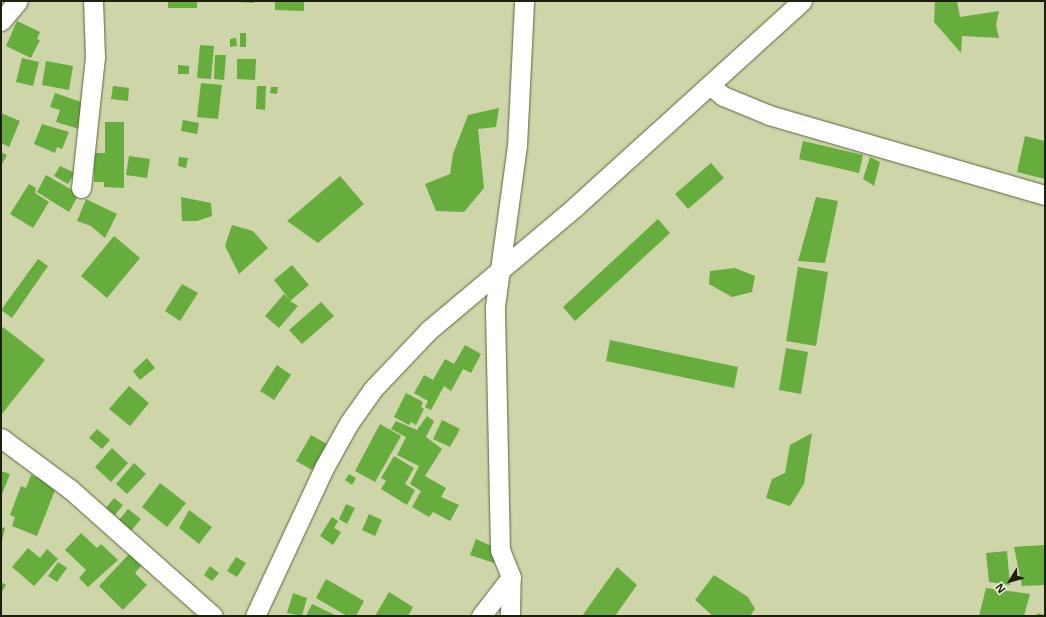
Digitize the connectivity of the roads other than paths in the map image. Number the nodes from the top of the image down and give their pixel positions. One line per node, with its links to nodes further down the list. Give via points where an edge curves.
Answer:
1 (18, 1): 5 (street)
2 (93, 1): 7 (street, via 95,57)
3 (524, 1): 9 (street, via 517,146)
4 (802, 1): 6 (street)
5 (1, 21)
6 (711, 86): 8 (street, via 723,96 768,116); 9 (street)
7 (82, 188)
8 (1045, 195)
9 (500, 269): 11 (street, via 495,306 500,550); 13 (street, via 429,330 373,389 348,423 325,466)
10 (1, 438): 12 (street, via 70,489)
11 (511, 577): 14 (street); 15 (street)
12 (213, 616)
13 (255, 616)
14 (481, 616)
15 (510, 616)

